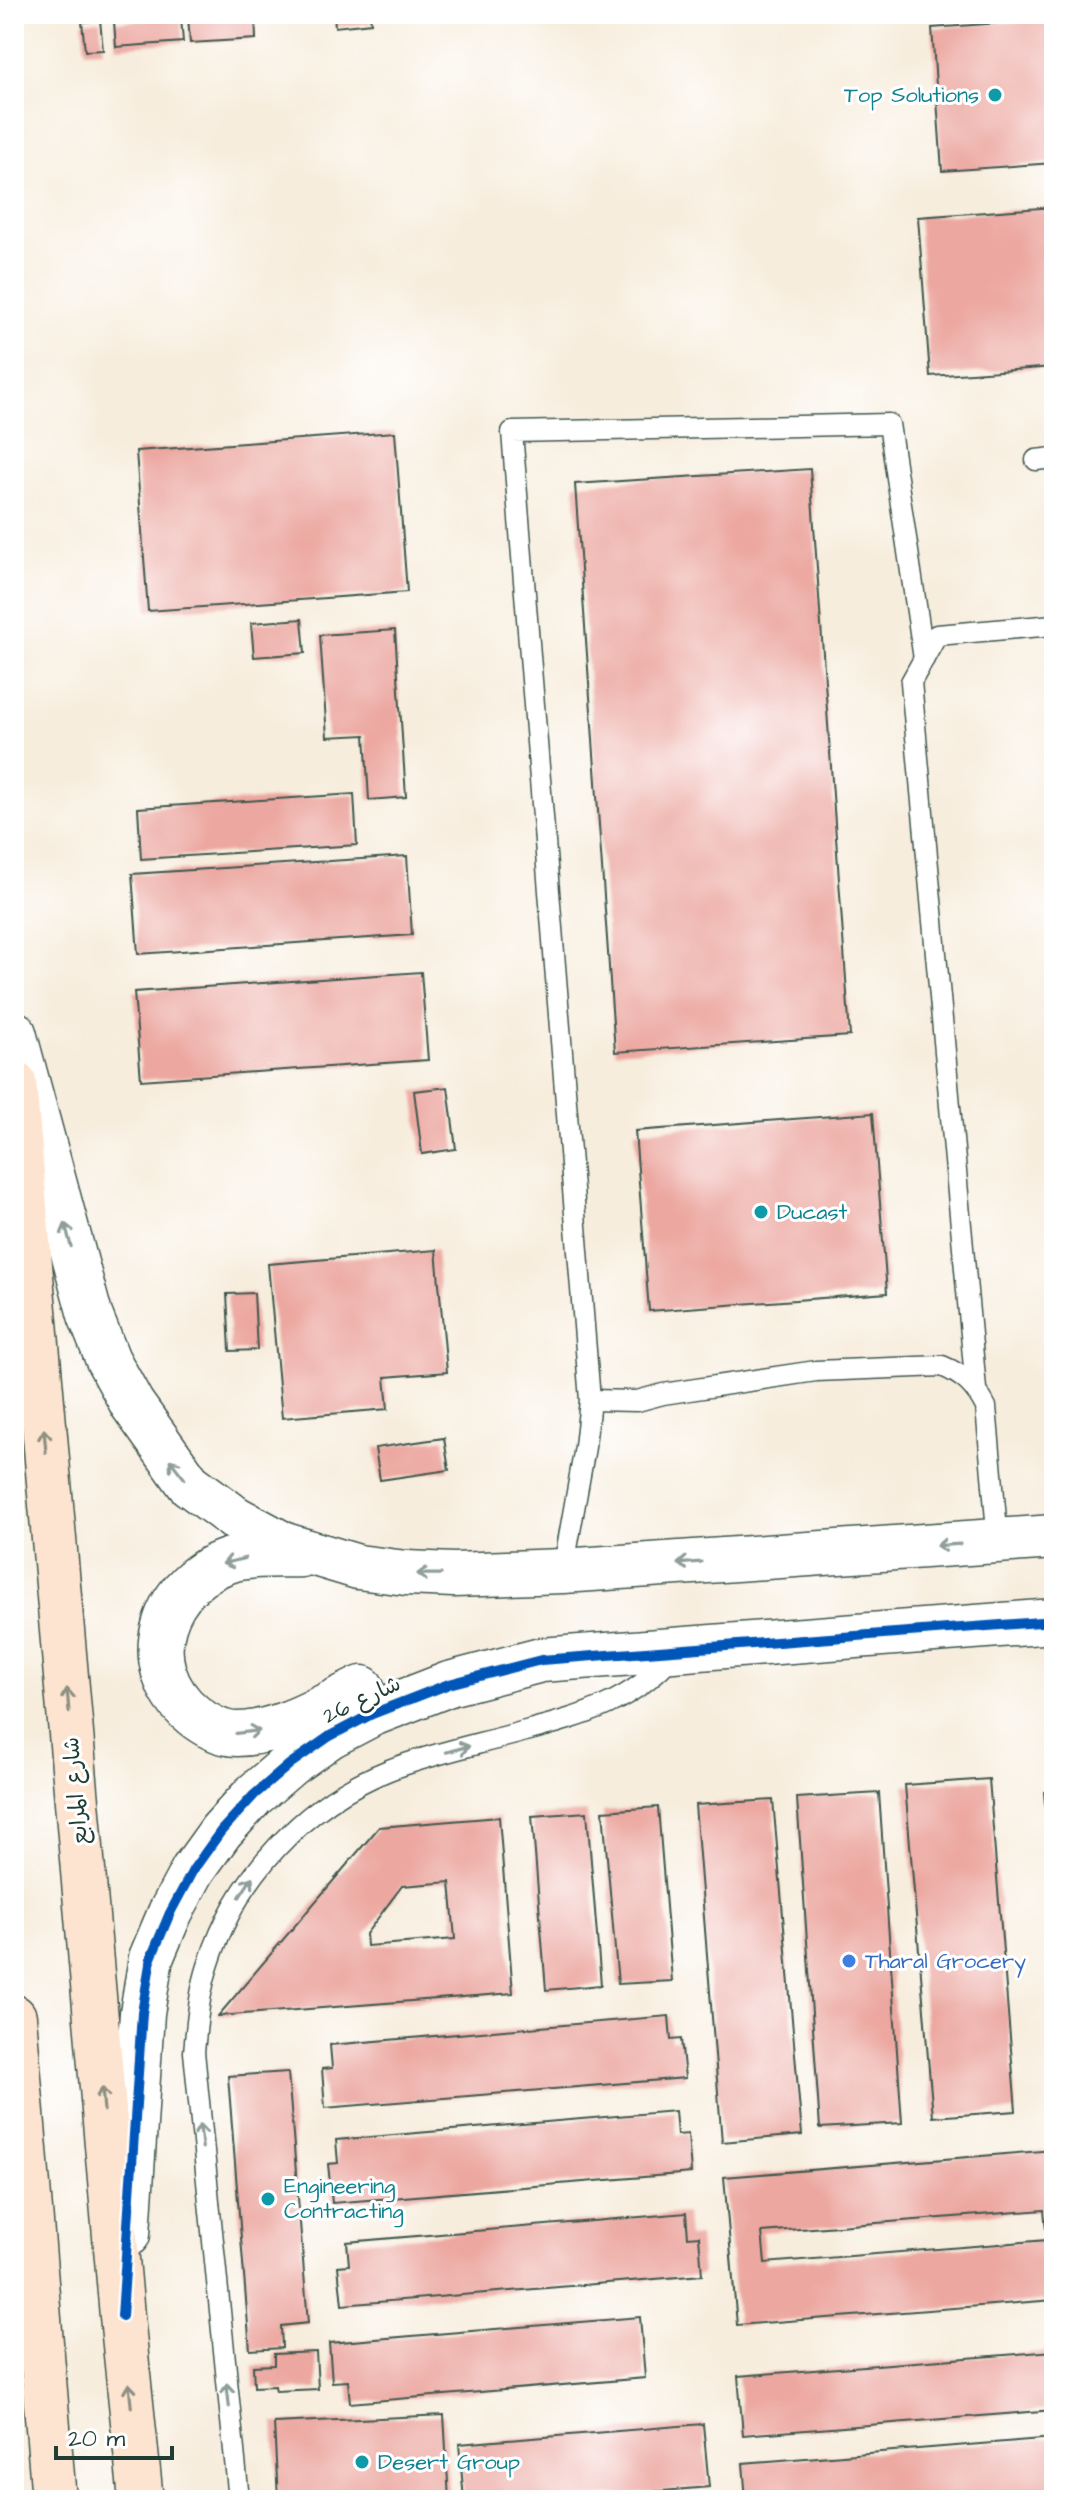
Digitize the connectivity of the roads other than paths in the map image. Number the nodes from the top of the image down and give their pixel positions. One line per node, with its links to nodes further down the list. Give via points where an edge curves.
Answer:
1 (1054, 625): 2 (lane, via 937,635)
2 (924, 659): 5 (lane, via 911,682); 6 (lane, via 889,424 512,432)
3 (14, 1033): 9 (street, one-way to 3, via 235,1518 189,1484 132,1404 90,1315)
4 (14, 1082): 15 (main road, شارع المرابع, one-way to 4)
5 (976, 1389): 6 (lane, via 942,1366 816,1371 637,1401); 8 (lane, via 986,1407)
6 (590, 1400): 10 (lane)
7 (1054, 1537): 8 (street)
8 (998, 1542): 10 (street, one-way to 10)
9 (312, 1555): 10 (street, one-way to 9, via 406,1573); 13 (street, one-way to 13, via 235,1559 185,1588 168,1611 161,1630 164,1671 184,1707 200,1720 235,1734 265,1729 400,1674 467,1660)
10 (563, 1571)
11 (1046, 1623): 12 (street, شارع 26)
12 (678, 1650): 13 (street, شارع 26); 20 (lane, one-way to 12, via 194,2052 205,1978 226,1921 276,1847 347,1790 430,1756 603,1708 644,1684)
13 (541, 1660): 15 (street, شارع 26, via 449,1684 330,1736 254,1795 193,1870 156,1947 145,1987)
14 (14, 2017): 17 (main road)
15 (122, 2316): 19 (main road, شارع المرابع, one-way to 15)
16 (14, 2322): 17 (main road)
17 (45, 2389): 18 (main road)
18 (54, 2500)
19 (141, 2500)
20 (239, 2500)

